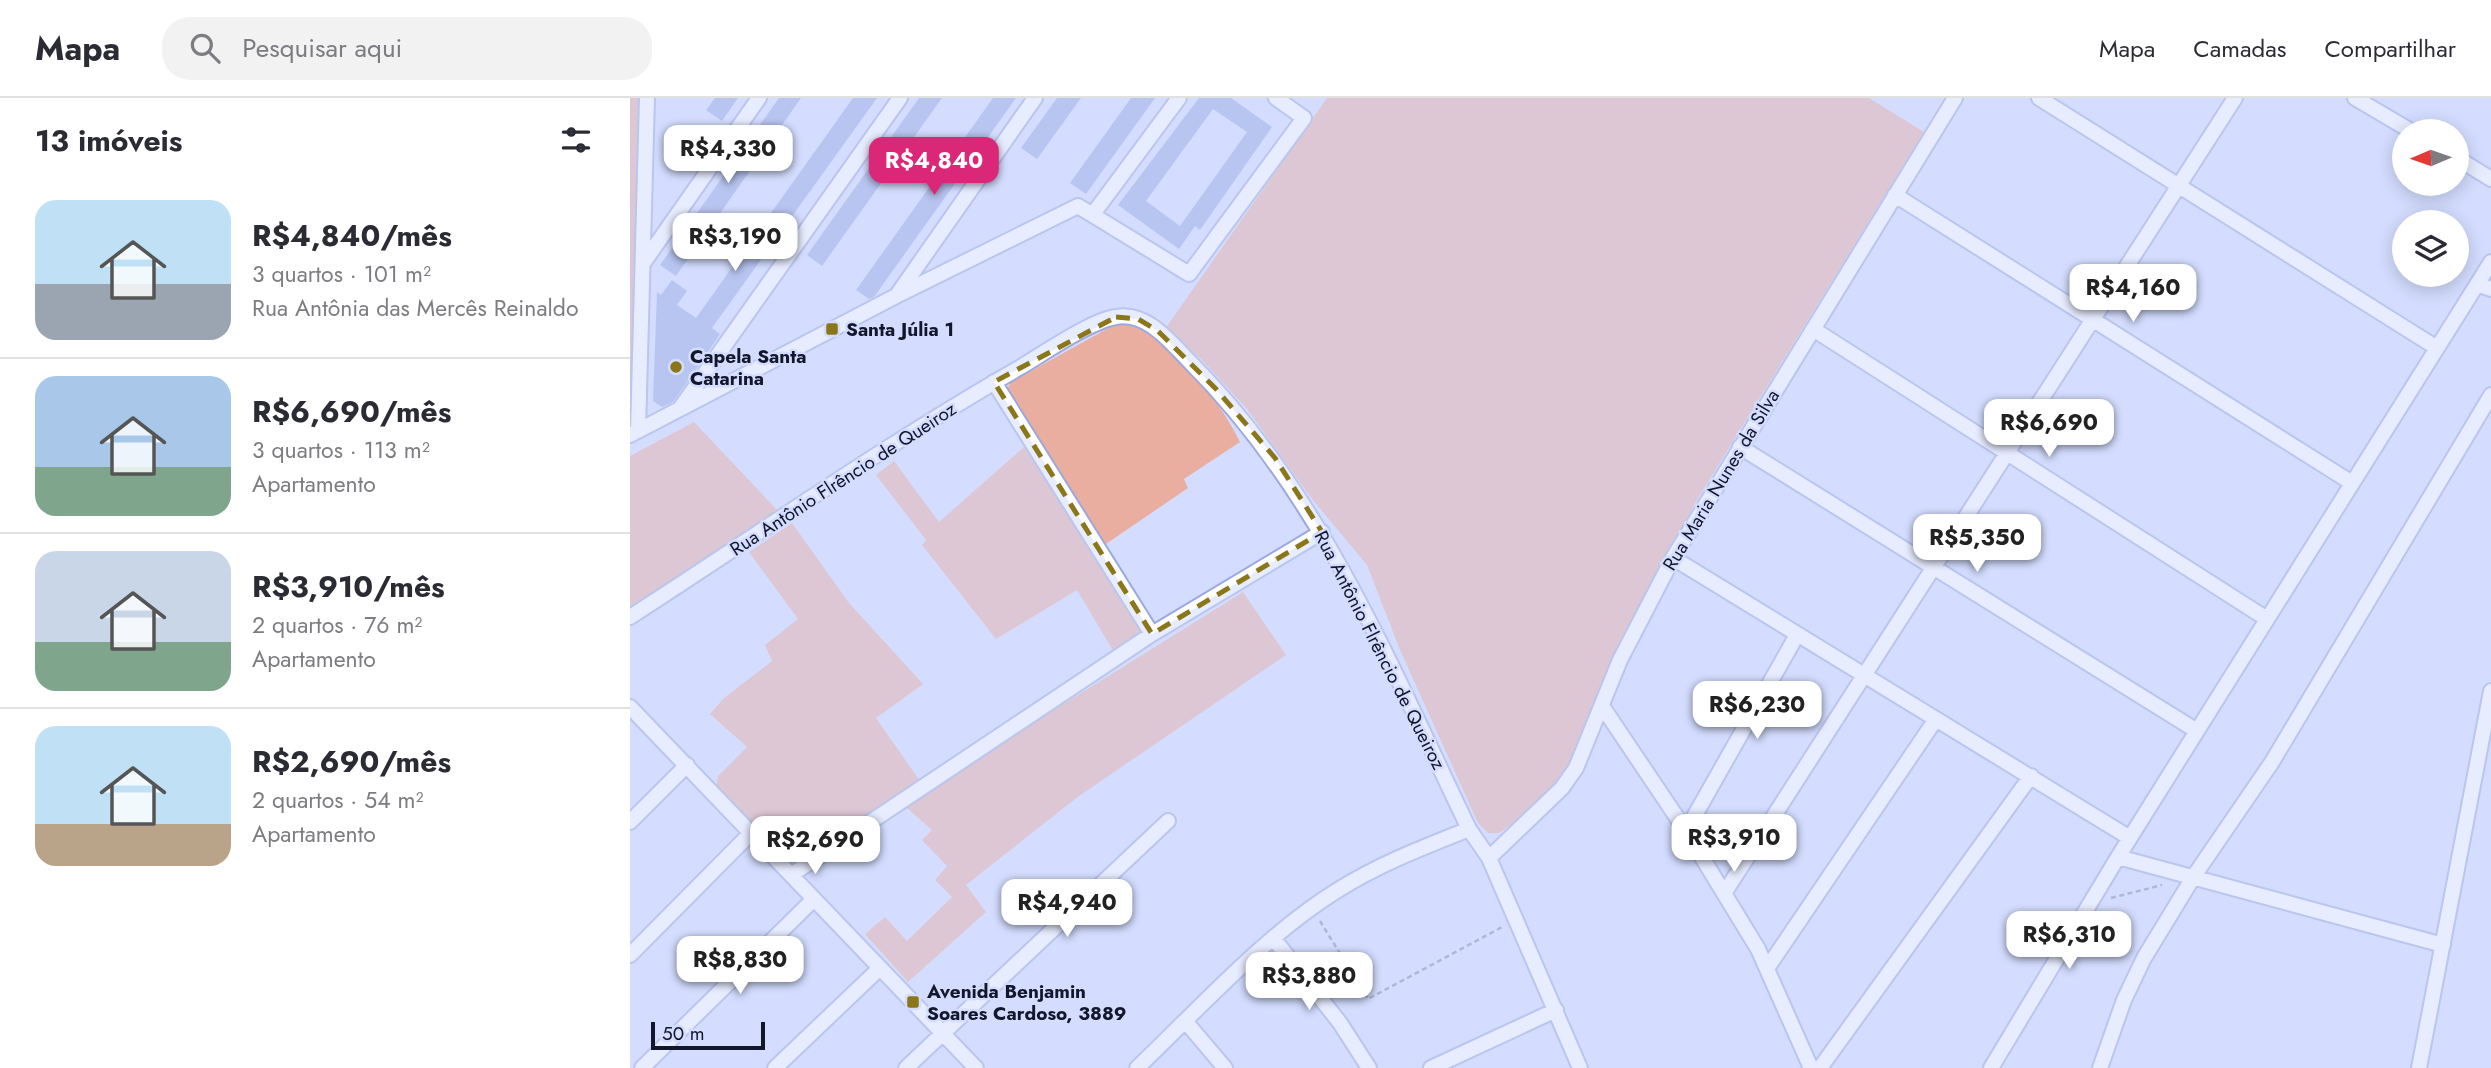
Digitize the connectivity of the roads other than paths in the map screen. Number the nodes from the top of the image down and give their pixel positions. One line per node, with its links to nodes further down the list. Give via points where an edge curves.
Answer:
1 (647, 98): 18 (street)
2 (759, 98): 18 (street)
3 (900, 98): 26 (street)
4 (1035, 98): 20 (street)
5 (1178, 98): 16 (street)
6 (1276, 98): 16 (street, via 1304,118 1189,274)
7 (1955, 98): 15 (street, Rua Maria Nunes da Silva)
8 (2039, 98): 14 (street)
9 (2235, 98): 14 (street)
10 (2355, 98): 11 (street)
11 (2392, 120)
12 (2469, 165): 13 (street)
13 (2491, 179)
14 (2178, 186): 21 (street); 23 (street)
15 (1895, 195): 21 (street); 22 (street, Rua Maria Nunes da Silva)
16 (1093, 214): 20 (street, via 1078,206)
17 (2491, 262): 19 (street)
18 (643, 263): 27 (street)
19 (2484, 287): 23 (street)
20 (896, 296): 26 (street)
21 (2093, 319): 29 (street); 30 (street)
22 (1813, 329): 28 (street, Rua Maria Nunes da Silva); 29 (street)
23 (2437, 348): 30 (street)
24 (994, 382): 31 (street, Rua Antônio Flrêncio de Queiroz, via 1079,333 1116,317 1138,318 1158,331 1216,388 1275,458); 34 (street, Rua Antônio Flrêncio de Queiroz); 36 (street)
25 (2491, 395): 55 (street, via 2272,762)
26 (678, 411): 27 (street)
27 (634, 433)
28 (1740, 447): 32 (street, Rua Maria Nunes da Silva); 33 (street)
29 (2006, 452): 33 (street); 35 (street)
30 (2352, 483): 35 (street)
31 (1322, 532): 36 (street); 48 (street, Rua Antônio Flrêncio de Queiroz)
32 (1673, 558): 37 (street); 40 (street, Rua Maria Nunes da Silva, via 1620,660)
33 (1932, 567): 38 (street); 43 (street)
34 (630, 617)
35 (2267, 620): 43 (street)
36 (1152, 634): 54 (street)
37 (1797, 635): 38 (street); 49 (street)
38 (1862, 675): 42 (street); 56 (street)
39 (2491, 691): 59 (street)
40 (1602, 706): 49 (street); 53 (street, Rua Maria Nunes da Silva, via 1580,762 1562,788)
41 (630, 707): 44 (street)
42 (1936, 719): 45 (street); 61 (street)
43 (2197, 731): 51 (street)
44 (688, 765): 47 (street); 50 (street)
45 (2031, 776): 51 (street); 76 (street)
46 (1168, 821): 65 (street)
47 (630, 822)
48 (1469, 829): 53 (street, Rua Antônio Flrêncio de Queiroz); 58 (street, via 1376,867)
49 (1686, 831): 56 (street)
50 (750, 834): 54 (street); 60 (street)
51 (2130, 838): 52 (street)
52 (2118, 857): 55 (street); 77 (street)
53 (1489, 858): 63 (street, Rua Antônio Flrêncio de Queiroz)
54 (791, 875): 57 (street)
55 (2194, 876): 59 (street); 78 (street, via 2144,958)
56 (1725, 892): 61 (street)
57 (814, 899): 62 (street); 66 (street)
58 (1274, 939): 64 (street); 72 (street)
59 (2443, 945): 79 (street)
60 (630, 956)
61 (1768, 967): 75 (street)
62 (880, 968): 65 (street); 67 (street)
63 (1556, 1010): 73 (street); 74 (street, Rua Antônio Flrêncio de Queiroz)
64 (1186, 1022): 70 (street); 71 (street)
65 (943, 1033): 68 (street); 69 (street)
66 (642, 1068)
67 (775, 1068)
68 (906, 1068)
69 (976, 1068)
70 (1137, 1068)
71 (1225, 1068)
72 (1369, 1068)
73 (1431, 1068)
74 (1580, 1068)
75 (1811, 1068)
76 (1820, 1068)
77 (1991, 1068)
78 (2100, 1068)
79 (2419, 1068)

